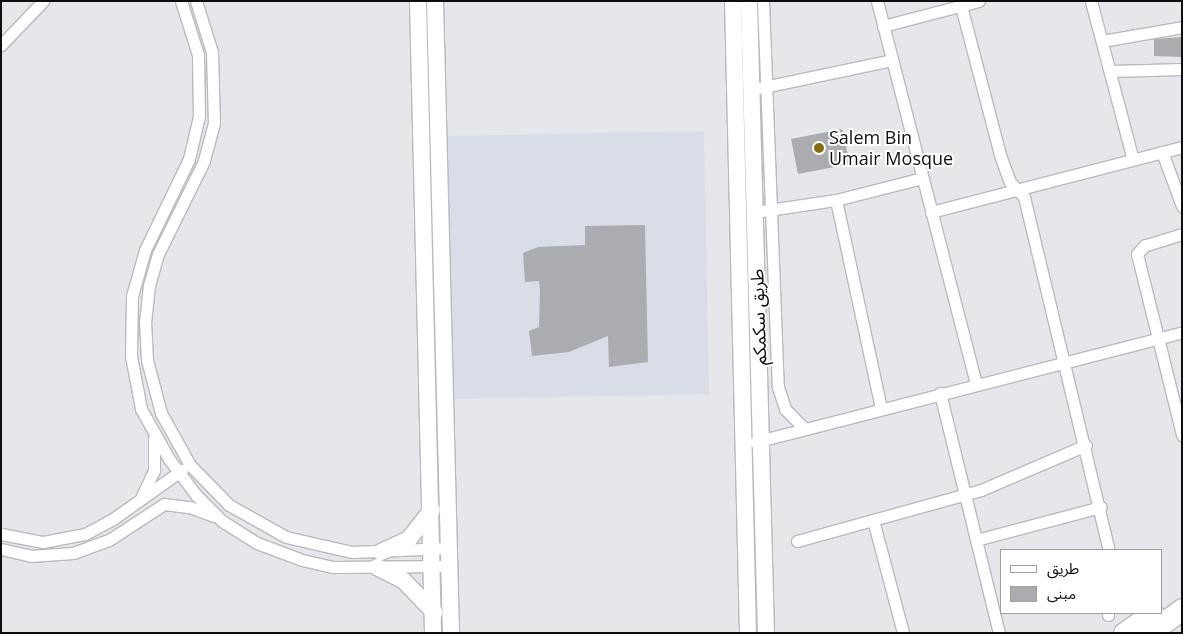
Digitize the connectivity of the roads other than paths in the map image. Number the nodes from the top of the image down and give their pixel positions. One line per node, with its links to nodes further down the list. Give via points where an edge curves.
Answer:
1 (43, 1): 16 (street)
2 (181, 1): 38 (street, via 191,28 200,72 195,140 145,250 129,317 133,383)
3 (196, 1): 43 (street, via 212,52 214,123 204,161 158,254 149,285 145,321 152,387 173,438)
4 (418, 1): 48 (street)
5 (435, 1): 55 (street)
6 (733, 1): 41 (street, طريق سكمكم)
7 (750, 1): 20 (street, طريق سكمكم)
8 (763, 1): 20 (street)
9 (877, 1): 13 (street)
10 (1091, 1): 15 (street)
11 (976, 2): 12 (street)
12 (961, 6): 13 (street); 25 (street, via 1000,155)
13 (883, 26): 17 (street)
14 (1182, 27): 15 (street)
15 (1102, 42): 19 (street)
16 (1, 45)
17 (892, 60): 20 (street); 24 (street)
18 (1182, 69): 19 (street)
19 (1112, 71): 23 (street)
20 (758, 88): 28 (street, طريق سكمكم)
21 (1182, 147): 22 (street)
22 (1162, 152): 23 (street); 27 (street)
23 (1133, 160): 25 (street)
24 (922, 178): 26 (street); 29 (street)
25 (1017, 189): 29 (street); 33 (street, via 1024,196)
26 (836, 200): 28 (street); 36 (street)
27 (1182, 206)
28 (762, 211): 37 (street, via 779,395 790,415); 40 (street, طريق سكمكم)
29 (931, 212): 34 (street)
30 (1182, 234): 32 (street, via 1145,245 1137,254)
31 (1182, 332): 32 (street)
32 (1156, 338): 33 (street); 39 (street)
33 (1063, 362): 34 (street); 42 (street)
34 (976, 384): 35 (street)
35 (940, 393): 36 (street); 45 (street)
36 (881, 408): 37 (street)
37 (804, 428): 40 (street)
38 (152, 429): 44 (street); 46 (street, via 154,470)
39 (1182, 435)
40 (762, 440): 41 (street); 67 (street, طريق سكمكم)
41 (744, 445): 66 (street, طريق سكمكم)
42 (1086, 445): 45 (street); 47 (street)
43 (190, 464): 44 (street); 57 (street, via 229,505 286,537)
44 (177, 473): 46 (street); 50 (street)
45 (965, 495): 49 (street); 52 (street)
46 (138, 502): 51 (street, via 85,534 65,539 22,541)
47 (1101, 507): 52 (street); 56 (street)
48 (432, 510): 55 (street); 57 (street, via 409,538)
49 (873, 520): 53 (street); 68 (street)
50 (222, 521): 54 (street, via 190,507 164,504 109,540 73,553 37,556); 57 (street, via 258,543 302,560 333,567)
51 (1, 534)
52 (976, 540): 69 (street)
53 (797, 541)
54 (1, 549)
55 (440, 549): 57 (street); 58 (street)
56 (1109, 549)
57 (379, 560): 58 (street); 62 (street)
58 (440, 566): 62 (street); 65 (street)
59 (1182, 592): 60 (highway)
60 (1163, 606)
61 (1182, 609): 71 (highway)
62 (434, 612): 64 (street)
63 (1152, 614): 70 (highway)
64 (432, 633)
65 (451, 633)
66 (748, 633)
67 (766, 633)
68 (903, 633)
69 (999, 633)
70 (1124, 633)
71 (1149, 633)

